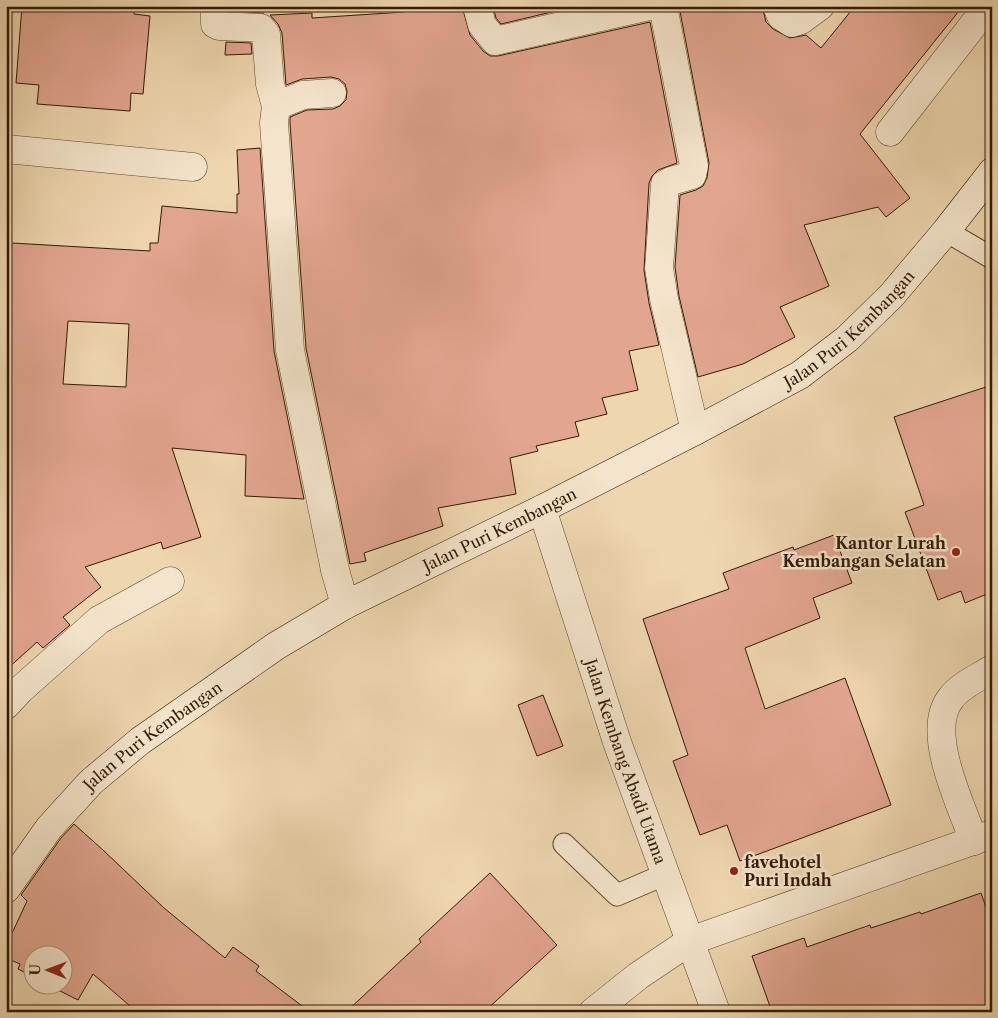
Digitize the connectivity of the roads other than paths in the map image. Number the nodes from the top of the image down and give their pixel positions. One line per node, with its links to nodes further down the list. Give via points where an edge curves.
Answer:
1 (215, 6): 9 (street, via 214,24 261,28 266,34 270,84)
2 (477, 6): 3 (street, via 482,25 495,41)
3 (649, 6)
4 (663, 6): 16 (street, via 694,166 692,175 665,184 659,268)
5 (777, 6): 6 (street, via 781,16 792,23 802,20)
6 (820, 6)
7 (988, 6): 10 (street)
8 (332, 93): 9 (street, via 303,95)
9 (276, 106): 19 (street, via 274,123 290,350)
10 (890, 132)
11 (6, 149): 12 (street)
12 (193, 167)
13 (992, 172): 14 (street, Jalan Puri Kembangan)
14 (946, 231): 15 (lane); 16 (street, Jalan Puri Kembangan, via 892,295 847,339 800,375)
15 (992, 258)
16 (695, 431): 17 (street, Jalan Puri Kembangan)
17 (542, 509): 19 (street, Jalan Puri Kembangan); 24 (street, Jalan Kembang Abadi Utama, via 617,742)
18 (170, 581): 21 (street, via 99,620)
19 (345, 605): 25 (street, Jalan Puri Kembangan, via 276,646 140,741 91,782 49,828)
20 (992, 669): 22 (street, via 963,686 950,699 942,716 945,760)
21 (6, 704)
22 (983, 838): 26 (street)
23 (564, 844): 24 (lane, via 616,895)
24 (666, 874): 26 (street, Jalan Kembang Abadi Utama)
25 (6, 889)
26 (690, 940): 27 (street); 28 (street, Jalan Kembang Abadi Utama)
27 (593, 1012)
28 (716, 1012)

